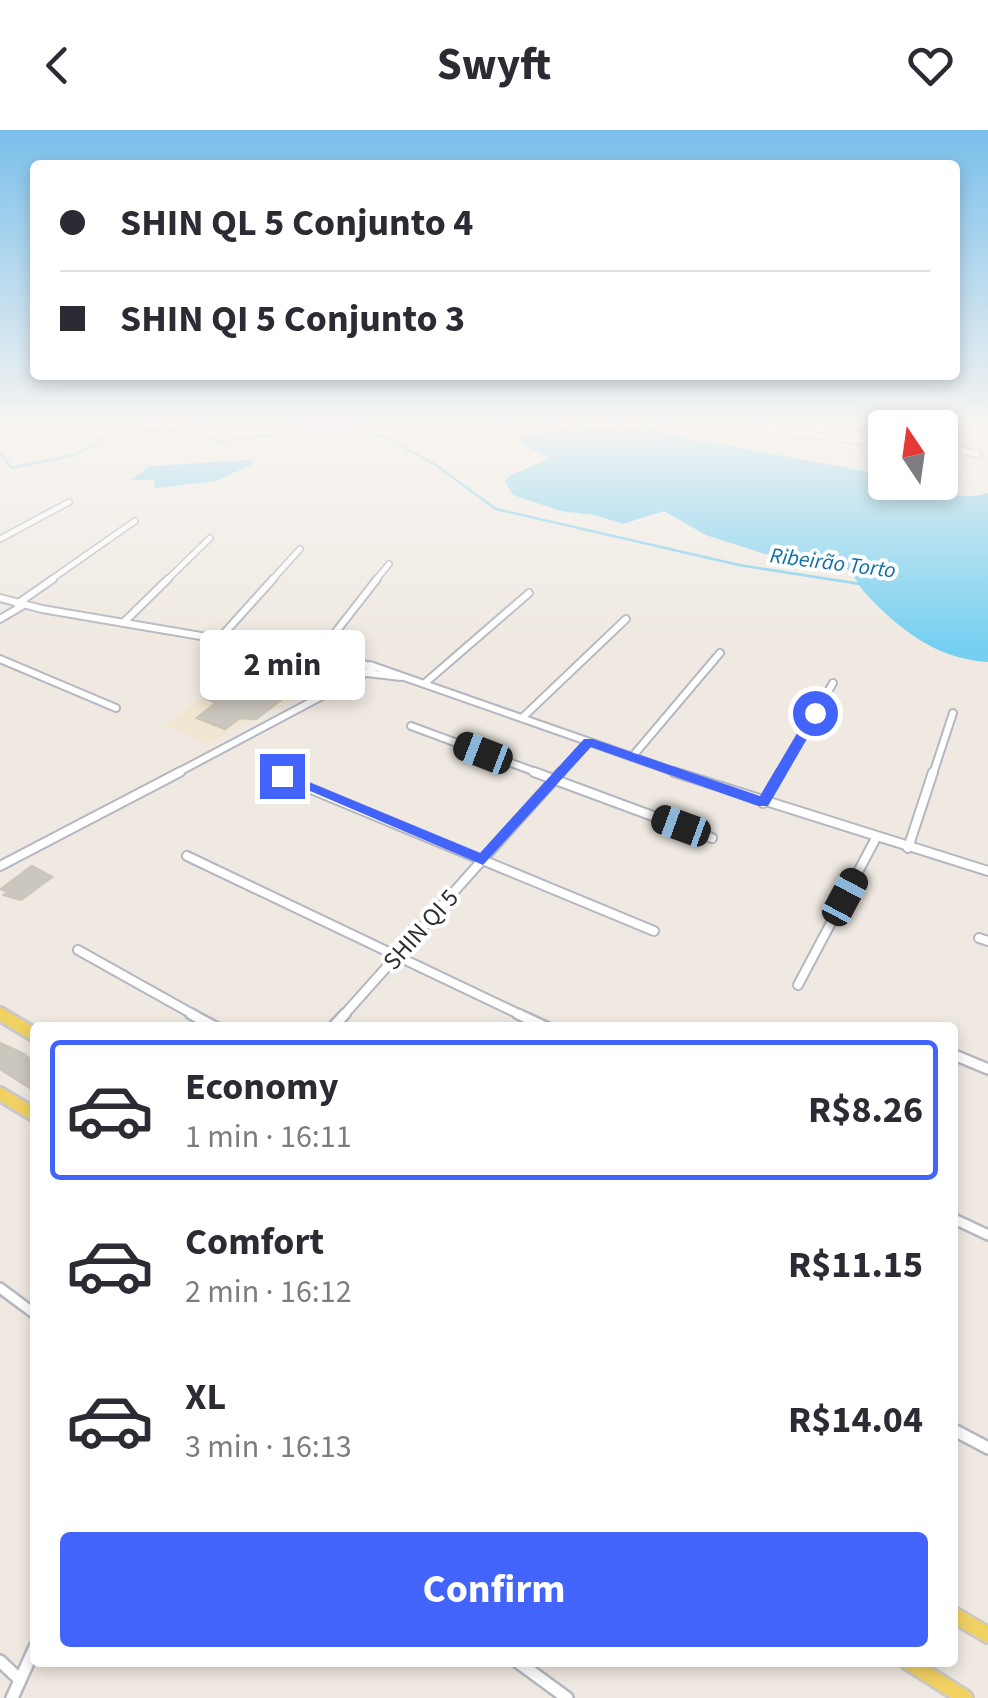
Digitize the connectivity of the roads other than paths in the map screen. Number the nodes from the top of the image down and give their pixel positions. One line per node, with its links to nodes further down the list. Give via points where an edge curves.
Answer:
1 (69, 502): 4 (street)
2 (135, 521): 9 (street)
3 (210, 538): 12 (street)
4 (0, 539)
5 (300, 549): 13 (street)
6 (389, 564): 15 (street)
7 (529, 593): 21 (street)
8 (0, 598): 9 (street)
9 (20, 605): 10 (street); 12 (street)
10 (0, 618)
11 (626, 619): 26 (street)
12 (123, 622): 13 (street)
13 (218, 639): 15 (street)
14 (720, 652): 29 (street)
15 (316, 656): 16 (street)
16 (326, 658): 18 (street); 19 (street)
17 (0, 660): 24 (street)
18 (358, 662): 19 (street); 20 (street)
19 (350, 668): 20 (street); 23 (street)
20 (367, 670): 21 (street); 23 (street)
21 (425, 683): 26 (street)
22 (833, 683): 32 (street)
23 (340, 687): 38 (street)
24 (116, 708)
25 (952, 714): 35 (street)
26 (522, 718): 28 (street)
27 (411, 726): 31 (street)
28 (588, 742): 29 (street); 31 (street, SHIN QI 5)
29 (632, 757): 32 (street)
30 (282, 776): 37 (street)
31 (555, 780): 33 (street); 37 (street, SHIN QI 5)
32 (763, 803): 34 (street)
33 (712, 838)
34 (876, 838): 35 (street); 43 (street)
35 (908, 848): 39 (street)
36 (187, 856): 42 (street)
37 (483, 860): 40 (street); 42 (street, SHIN QI 5)
38 (0, 866)
39 (988, 871)
40 (654, 931)
41 (78, 950): 45 (street)
42 (395, 956): 46 (street, SHIN QI 5); 47 (street)
43 (798, 985)
44 (0, 1014): 48 (main road)
45 (206, 1022)
46 (337, 1022)
47 (535, 1022)
48 (30, 1033)
49 (958, 1056): 50 (street)
50 (988, 1069)
51 (0, 1094): 52 (main road)
52 (30, 1112)
53 (958, 1221): 54 (street)
54 (988, 1235)
55 (0, 1288): 56 (street)
56 (30, 1310)
57 (958, 1432): 58 (street)
58 (988, 1448)
59 (958, 1618): 60 (main road)
60 (988, 1635)
61 (30, 1658): 65 (street)
62 (0, 1661): 65 (street)
63 (525, 1667): 67 (street)
64 (916, 1667): 68 (main road)
65 (20, 1680): 66 (street)
66 (12, 1698)
67 (567, 1698)
68 (966, 1698)

